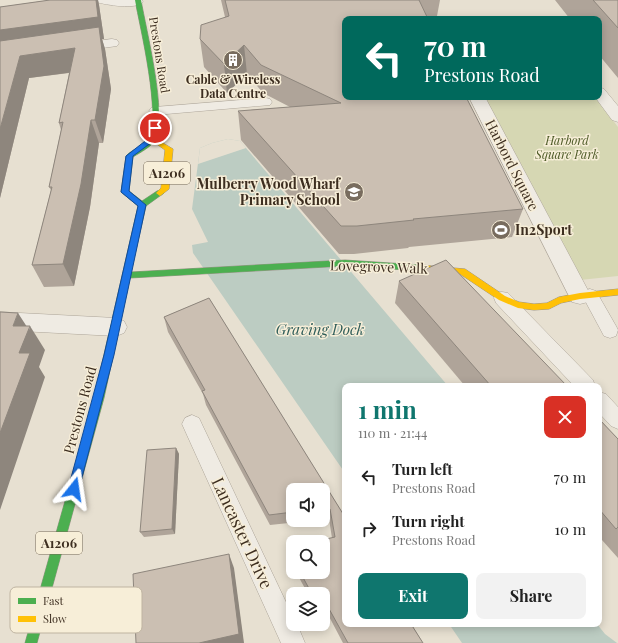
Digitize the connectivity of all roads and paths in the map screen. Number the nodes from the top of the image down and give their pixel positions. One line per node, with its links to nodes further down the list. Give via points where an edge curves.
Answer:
1 (100, 0): 2 (lane, via 116,3)
2 (138, 1): 8 (main road, Prestons Road, via 152,74)
3 (112, 43): 4 (street)
4 (58, 51)
5 (602, 96): 9 (street)
6 (479, 100): 14 (street, Harbord Square)
7 (266, 102): 8 (lane)
8 (155, 111): 10 (main road, Prestons Road)
9 (618, 117)
10 (153, 138): 11 (main road, A1206, via 130,156 125,192); 11 (main road, A1206, via 170,149 165,189)
11 (142, 205): 12 (main road, Prestons Road / A1206)
12 (127, 275): 15 (main road, Lovegrove Walk, via 345,263 462,271); 17 (main road, Prestons Road / A1206)
13 (618, 292): 14 (main road)
14 (585, 296): 15 (main road, via 559,300 549,306 534,307 518,305); 18 (lane)
15 (502, 298): 19 (lane, Lovegrove Walk)
16 (0, 322): 17 (street)
17 (116, 326): 23 (main road, Prestons Road / A1206, via 99,398)
18 (610, 331)
19 (583, 383)
20 (602, 403): 21 (lane)
21 (618, 420)
22 (192, 424): 26 (lane, Lancaster Drive)
23 (47, 587)
24 (34, 633): 25 (main road, Prestons Road / A1206)
25 (31, 643)
26 (293, 643)

